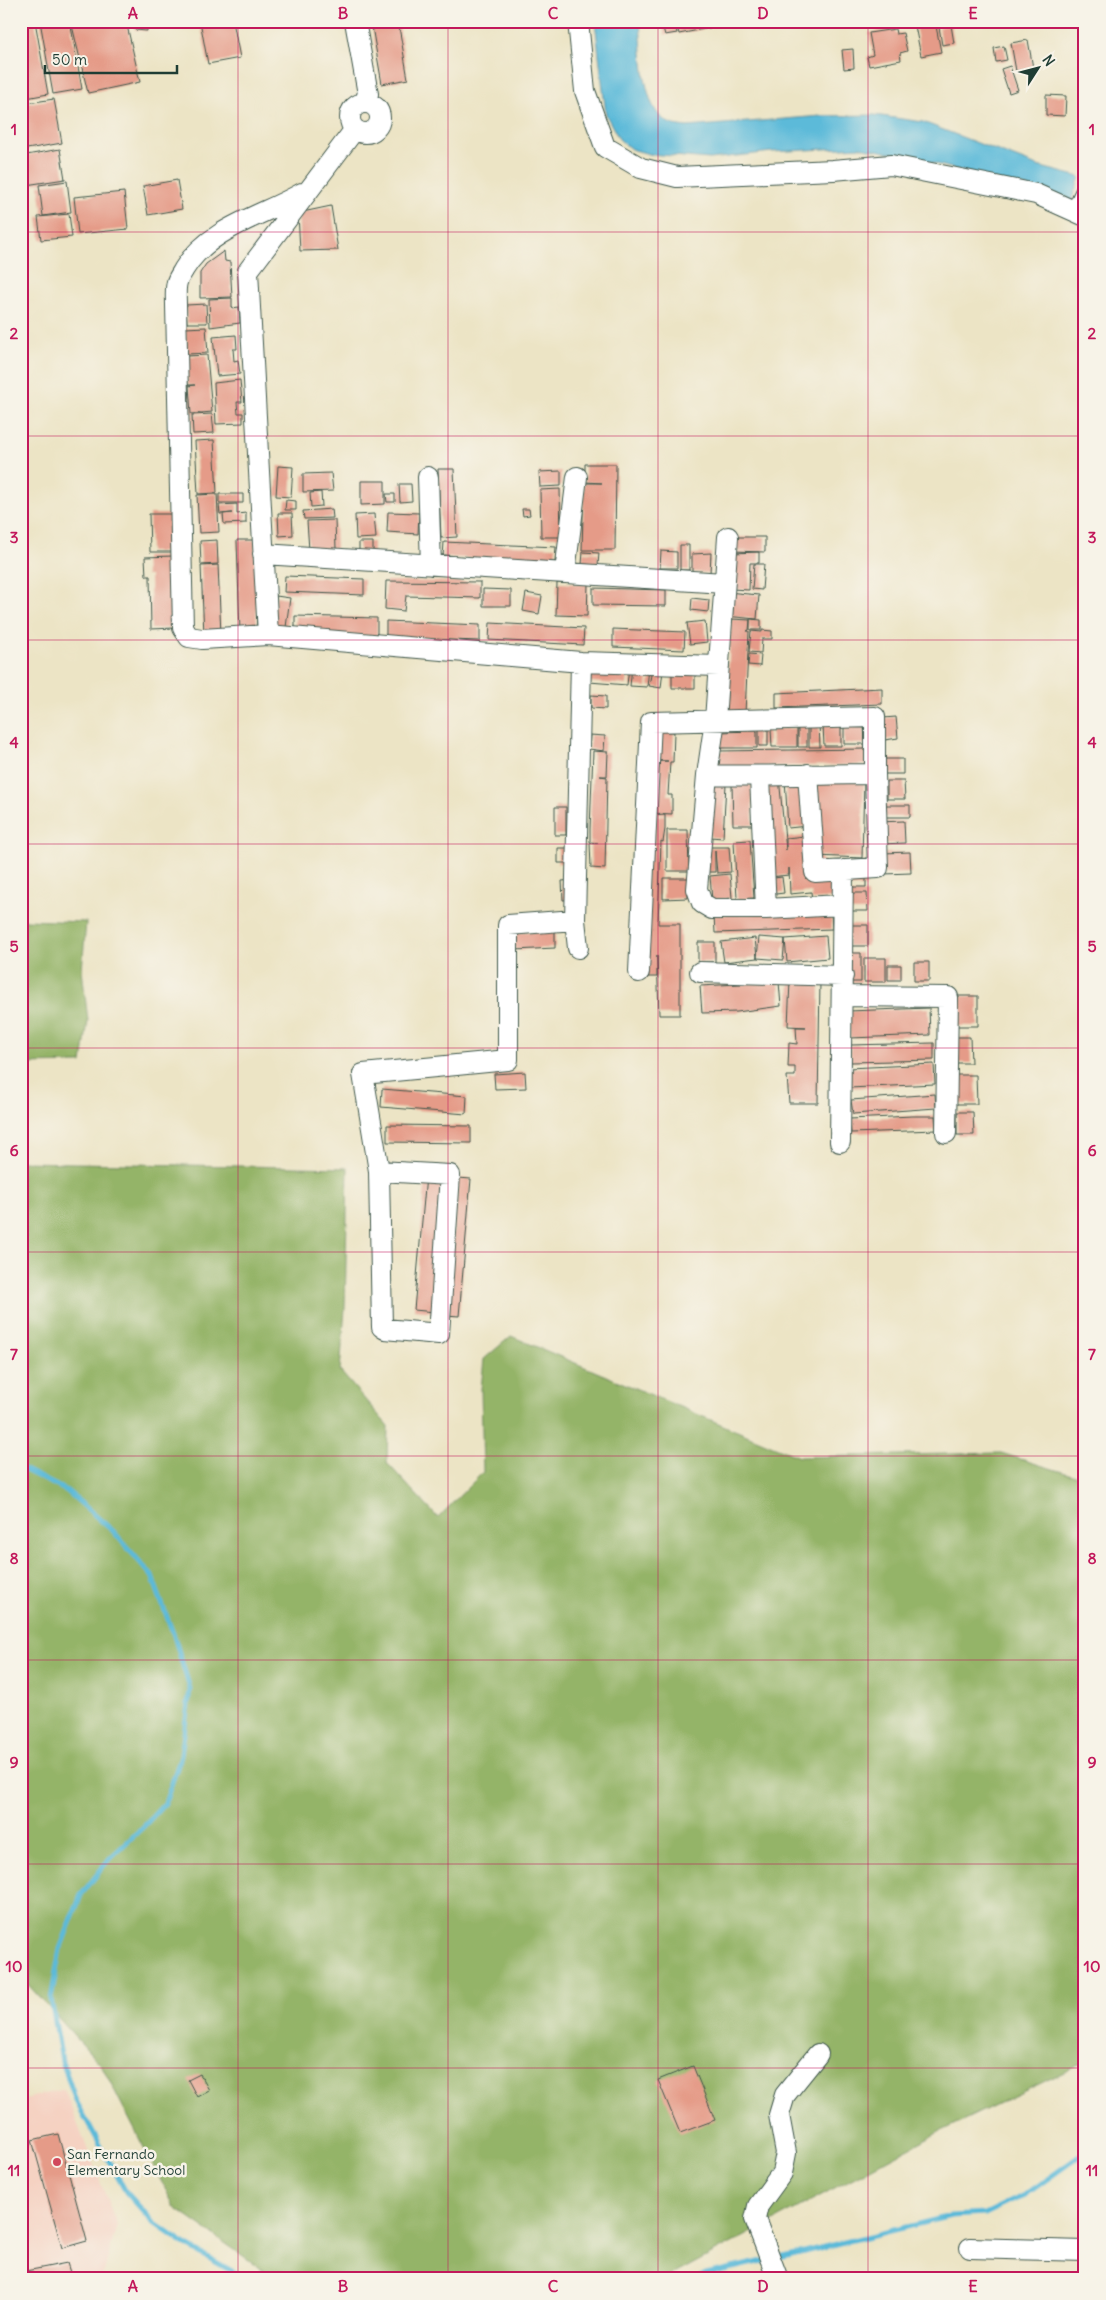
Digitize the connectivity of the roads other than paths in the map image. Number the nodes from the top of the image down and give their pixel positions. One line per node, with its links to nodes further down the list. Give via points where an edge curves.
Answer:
1 (355, 21): 3 (street, via 368,94 364,103 377,108 380,123 369,133 355,129)
2 (578, 21): 5 (street, via 585,91 605,146 641,168 677,177 891,165 1036,194)
3 (309, 189): 9 (street, via 248,272); 13 (street, via 210,240 190,260 177,281 183,628 189,637 202,639)
4 (1085, 193): 5 (street)
5 (1080, 214)
6 (428, 477): 10 (street)
7 (577, 477): 11 (street)
8 (728, 537): 12 (street)
9 (263, 554): 10 (street); 13 (street)
10 (431, 564): 11 (street)
11 (565, 572): 12 (street)
12 (724, 584): 15 (street)
13 (268, 636): 14 (street)
14 (581, 662): 15 (street); 24 (street)
15 (719, 666): 16 (street)
16 (715, 720): 18 (street, via 875,717); 19 (street); 26 (street, via 651,722)
17 (808, 774): 18 (street); 20 (street); 21 (street, via 815,872)
18 (875, 774): 21 (street, via 878,868)
19 (707, 775): 20 (street); 23 (street, via 697,889 702,903 712,909)
20 (760, 777): 23 (street)
21 (843, 870): 22 (street)
22 (842, 904): 23 (street); 28 (street)
23 (766, 909)
24 (575, 920): 25 (street); 32 (street, via 508,925 508,1060 362,1074)
25 (578, 948)
26 (640, 972)
27 (700, 972): 28 (street)
28 (844, 976): 29 (street)
29 (843, 996): 30 (street, via 948,997); 31 (street)
30 (946, 1134)
31 (840, 1142)
32 (379, 1171): 32 (street, via 450,1175 439,1334 385,1329 382,1326)
33 (818, 2054): 36 (street, via 786,2095 779,2115 786,2153 782,2173 758,2206 755,2219)
34 (970, 2248): 35 (street)
35 (1085, 2251)
36 (778, 2279)

